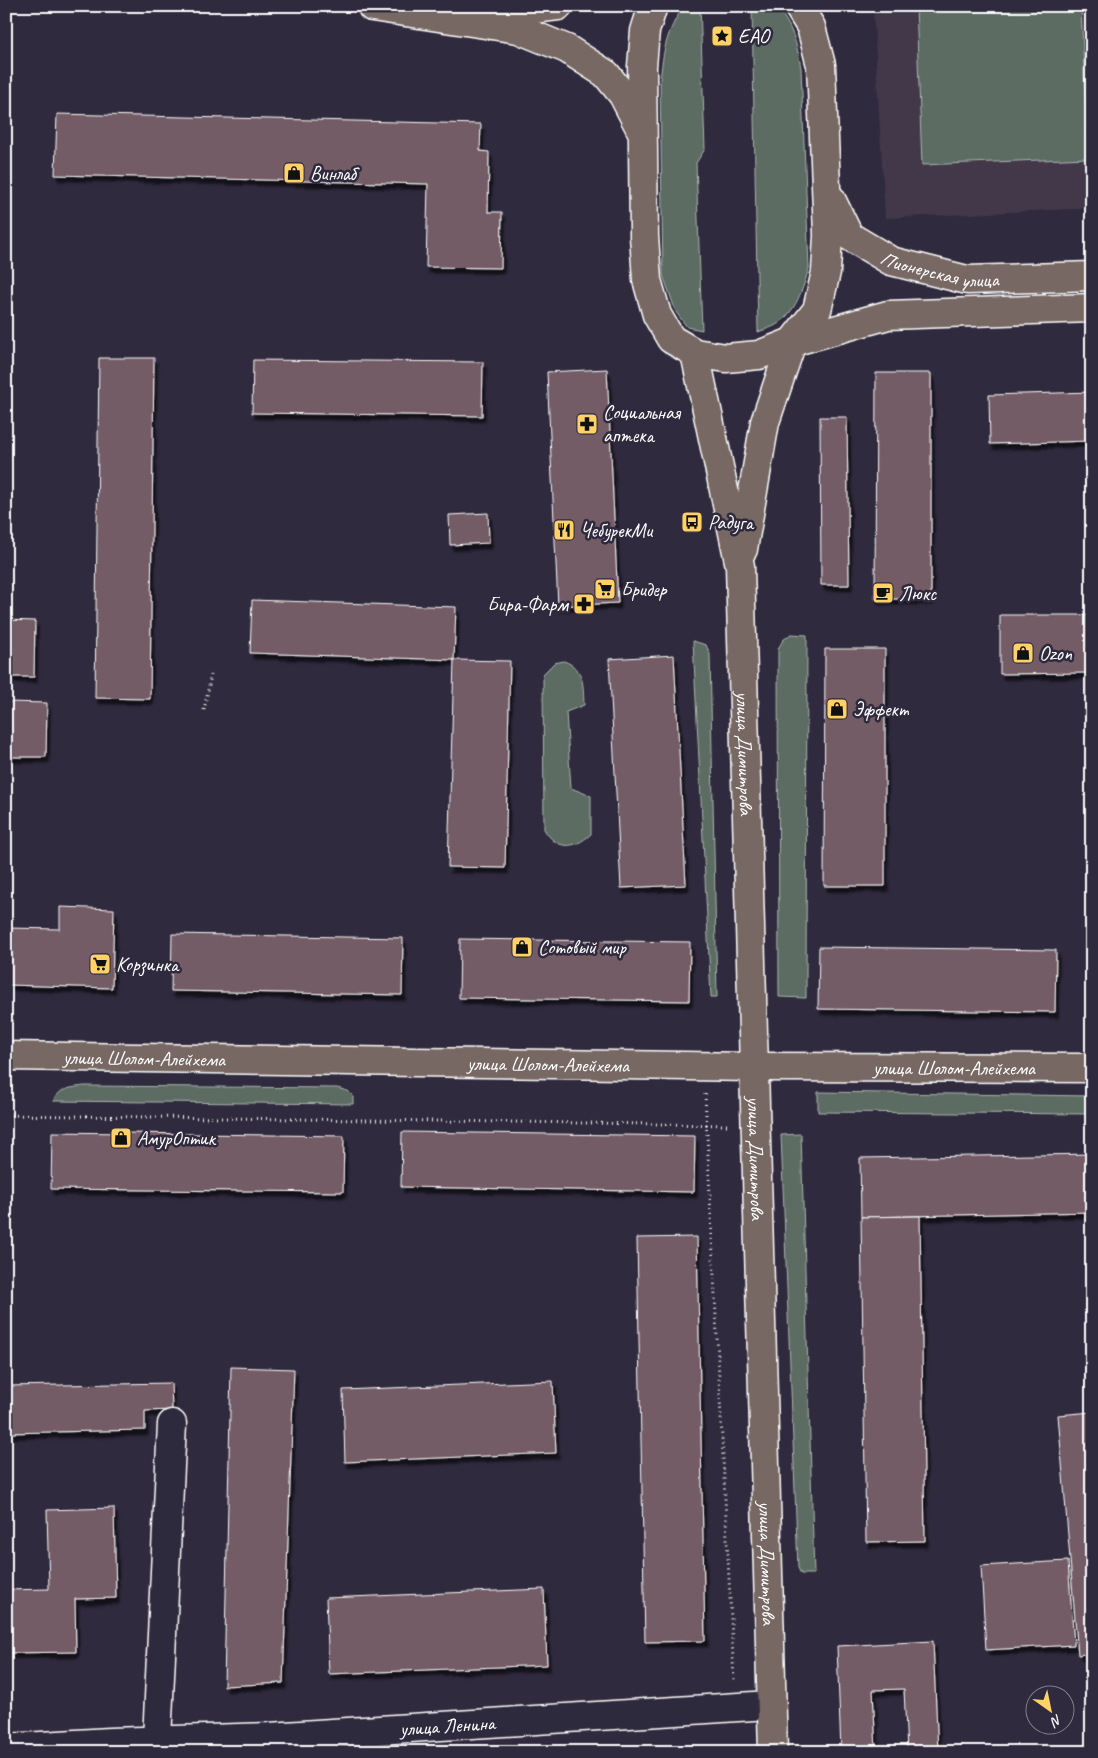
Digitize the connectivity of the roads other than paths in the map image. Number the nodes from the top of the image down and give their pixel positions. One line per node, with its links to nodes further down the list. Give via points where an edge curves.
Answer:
1 (349, 6): 5 (main road)
2 (558, 6): 6 (main road)
3 (653, 6): 7 (main road, via 645,31 642,66)
4 (798, 6): 8 (main road, via 810,27 821,65)
5 (372, 7): 6 (main road); 7 (main road, via 518,29 567,49 606,74 623,94)
6 (525, 8)
7 (643, 134): 12 (main road, via 647,280 656,315 671,339)
8 (826, 186): 9 (main road, Пионерская улица, via 849,236 891,261 968,280); 11 (main road, via 826,272 817,310)
9 (1092, 276)
10 (1092, 308): 11 (main road, Пионерская улица, via 888,315)
11 (792, 342): 12 (main road, Пионерская улица, via 759,355 726,358); 13 (main road, улица Димитрова, via 765,422)
12 (695, 353): 13 (main road, улица Димитрова)
13 (740, 566): 15 (main road, улица Димитрова)
14 (6, 1056): 15 (main road, улица Шолом-Алейхема)
15 (752, 1067): 16 (main road, улица Шолом-Алейхема); 18 (main road, улица Димитрова)
16 (1092, 1068)
17 (172, 1424): 19 (street)
18 (770, 1705): 19 (street, улица Ленина, via 269,1737); 21 (main road, улица Димитрова)
19 (157, 1740): 20 (street, улица Ленина)
20 (6, 1748)
21 (772, 1752)

